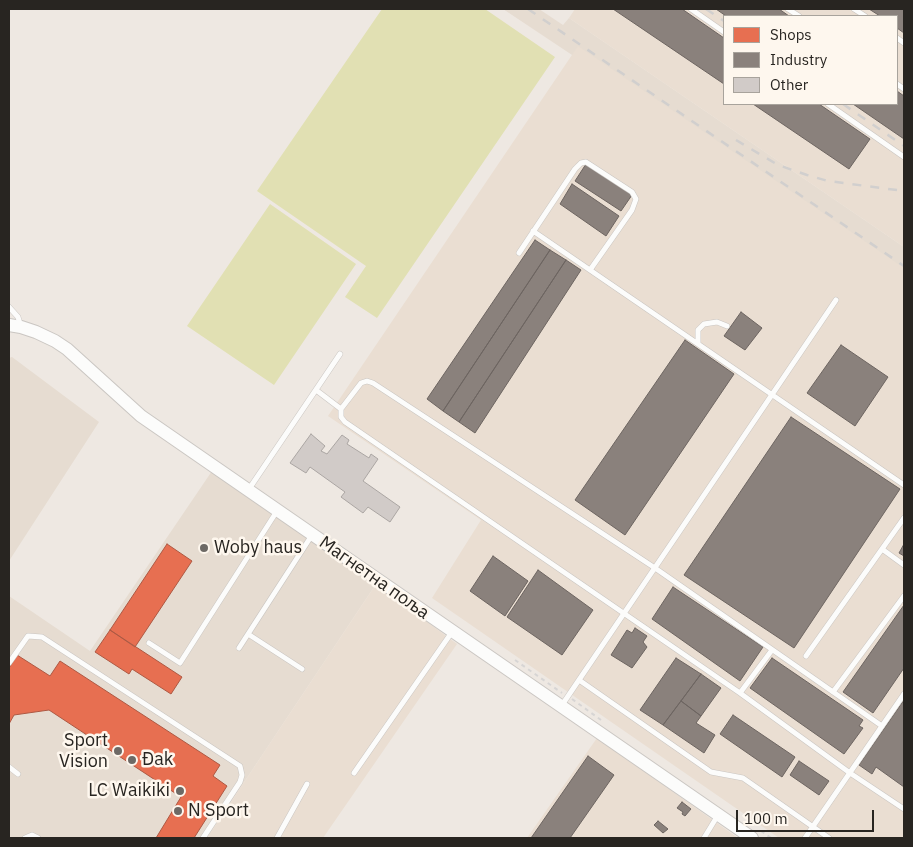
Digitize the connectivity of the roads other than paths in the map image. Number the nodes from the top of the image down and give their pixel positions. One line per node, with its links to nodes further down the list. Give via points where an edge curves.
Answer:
1 (692, 9): 2 (lane)
2 (723, 31)
3 (829, 105): 4 (lane)
4 (904, 157)
5 (534, 231): 6 (lane); 7 (lane); 7 (lane, via 581,163 588,163 632,192 636,199 632,210)
6 (519, 252)
7 (590, 270): 12 (lane)
8 (836, 300): 15 (lane)
9 (9, 307): 10 (lane, Магнетна поља, via 18,317)
10 (15, 326): 18 (street, Магнетна поља, via 36,332 67,349 140,416)
11 (727, 326): 12 (lane, via 717,322 704,324 698,330)
12 (698, 343): 15 (lane)
13 (340, 354): 14 (lane)
14 (316, 390): 16 (lane); 18 (lane)
15 (773, 394): 17 (lane); 24 (lane)
16 (341, 410): 24 (lane, via 361,383 373,383); 26 (lane, via 345,422)
17 (904, 485)
18 (248, 490): 19 (street, Магнетна поља)
19 (277, 510): 21 (street, Магнетна поља); 29 (lane, via 180,663)
20 (904, 518): 22 (lane)
21 (312, 535): 27 (street, Магнетна поља); 28 (lane)
22 (882, 549): 23 (lane); 32 (lane)
23 (904, 565)
24 (655, 568): 26 (lane); 31 (lane)
25 (904, 596): 36 (lane)
26 (624, 613): 35 (lane); 37 (lane)
27 (452, 632): 39 (street, Магнетна поља); 42 (lane)
28 (248, 634): 30 (lane); 34 (lane)
29 (149, 642)
30 (239, 648)
31 (772, 650): 36 (lane); 37 (lane)
32 (806, 656)
33 (9, 663): 51 (lane, via 28,636 42,637 240,766 240,782)
34 (302, 669)
35 (579, 680): 39 (lane); 48 (lane, via 711,772 743,778)
36 (833, 692): 40 (lane)
37 (740, 693): 43 (lane)
38 (904, 694): 40 (lane)
39 (561, 707): 47 (street, Магнетна поља)
40 (882, 726): 43 (lane)
41 (9, 767): 44 (lane)
42 (354, 773)
43 (850, 773): 46 (lane); 48 (lane)
44 (18, 774)
45 (307, 784): 52 (lane)
46 (904, 809)
47 (718, 815): 53 (lane); 54 (street, Магнетна поља)
48 (813, 827): 55 (lane); 56 (lane)
49 (25, 838): 50 (lane, via 32,835)
50 (38, 838)
51 (203, 838)
52 (277, 838)
53 (704, 838)
54 (752, 838)
55 (805, 838)
56 (830, 838)

